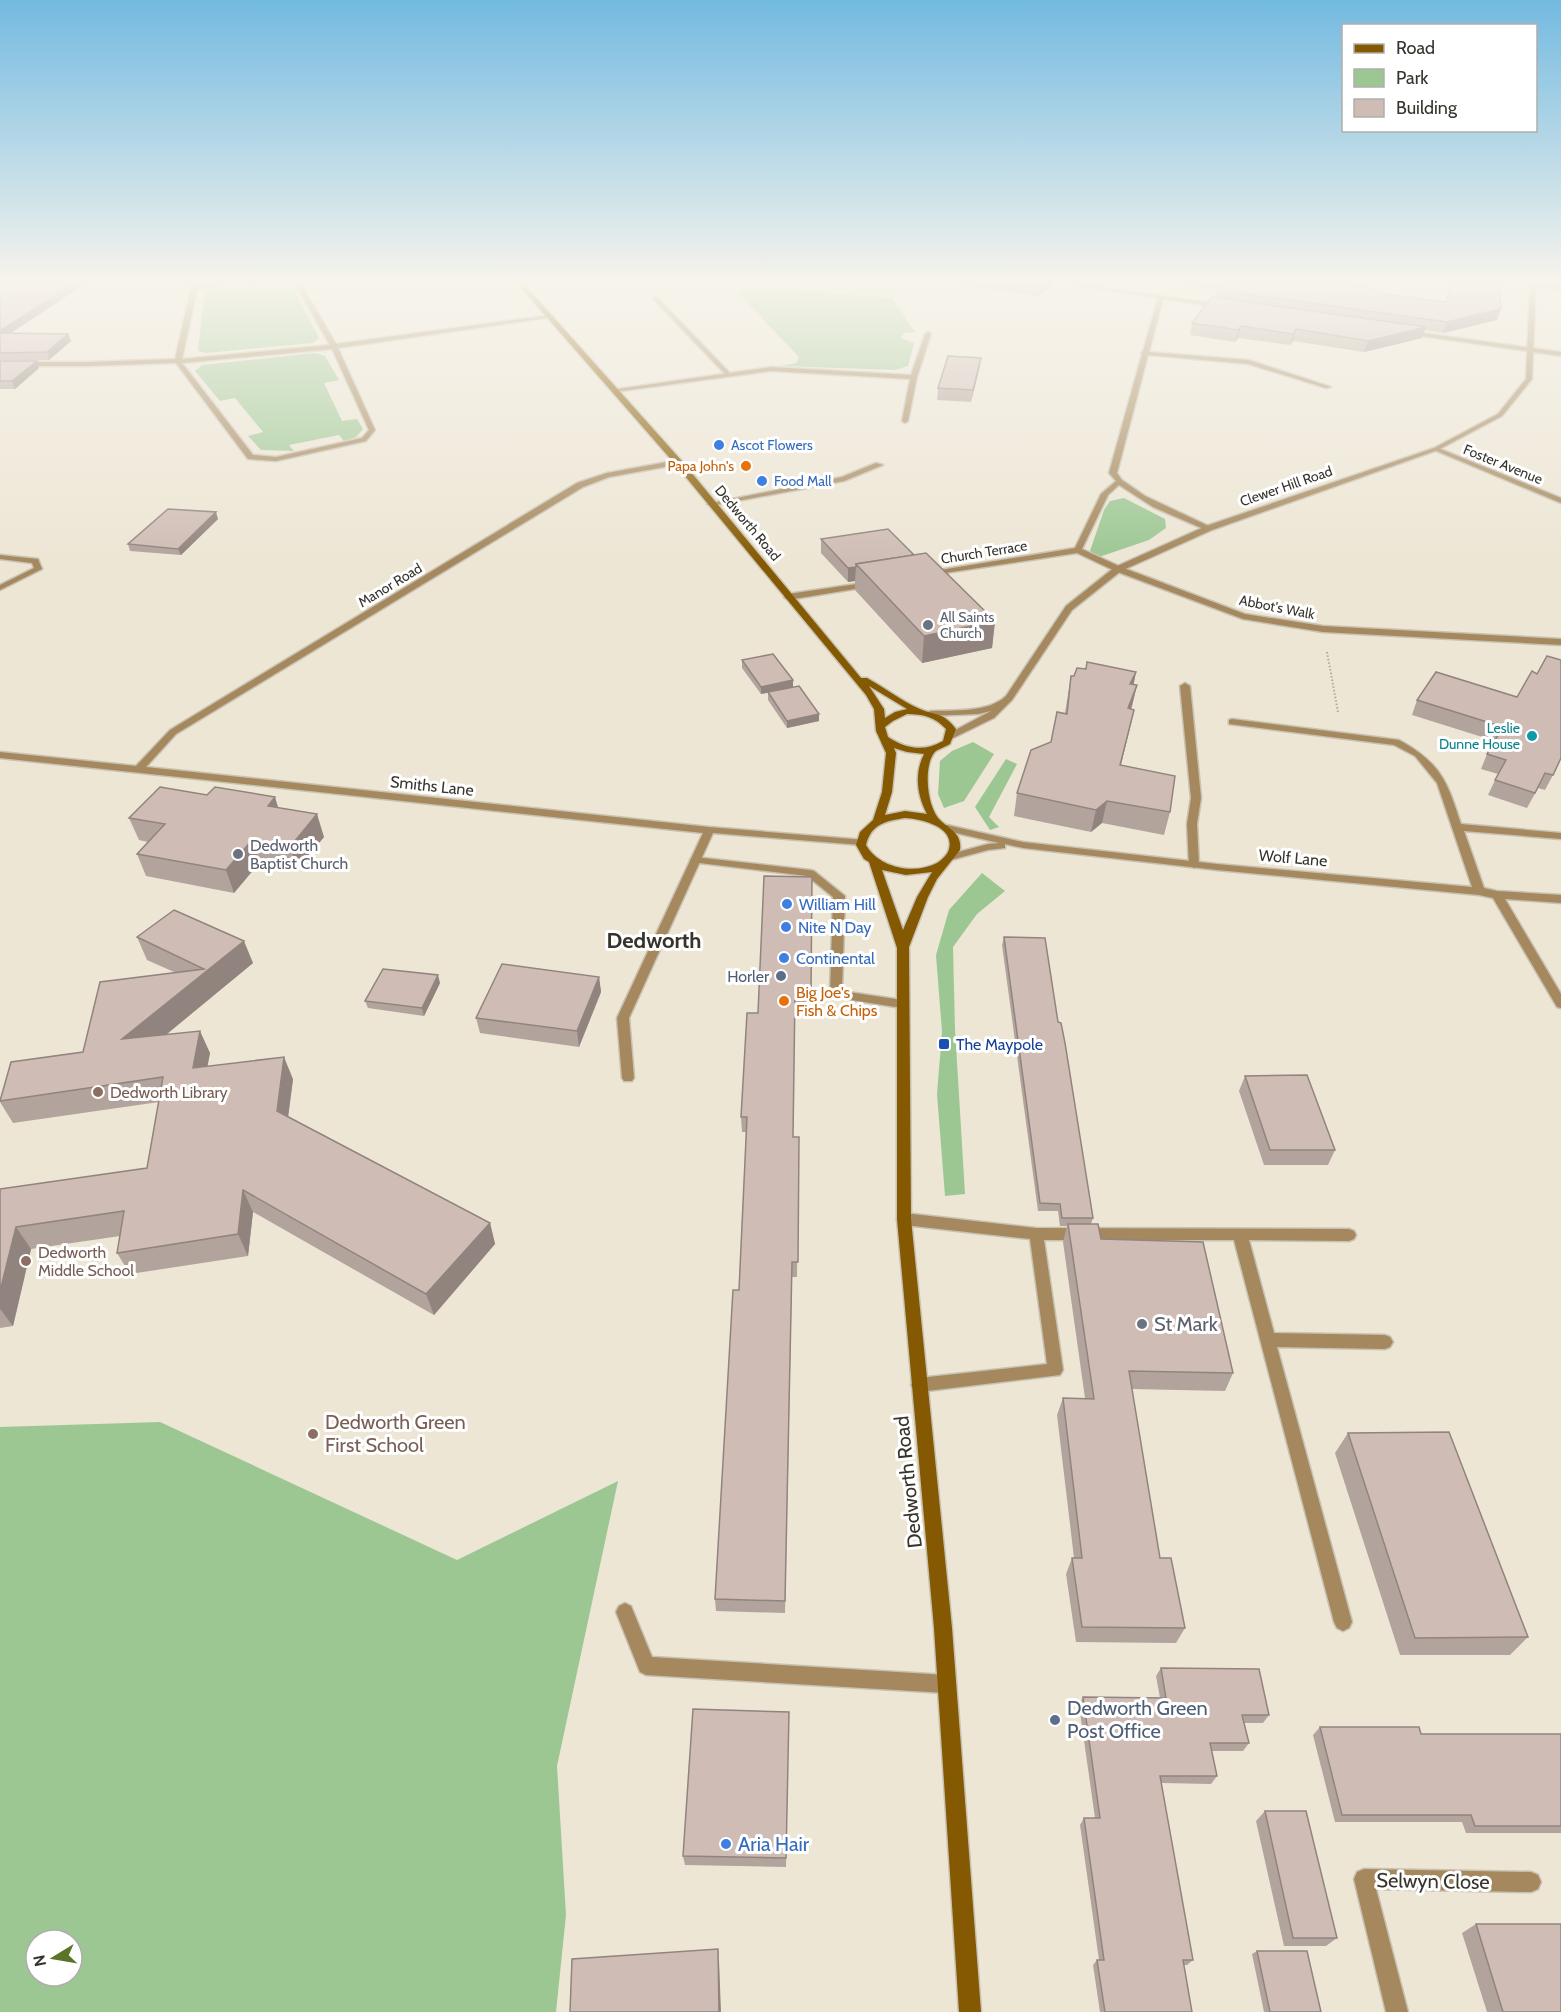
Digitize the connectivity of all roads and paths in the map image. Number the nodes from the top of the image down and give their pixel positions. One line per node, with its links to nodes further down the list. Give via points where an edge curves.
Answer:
1 (189, 376): 2 (street, via 250,457 276,459 364,440 372,430)
2 (348, 376)
3 (602, 376): 11 (main road, Dedworth Road)
4 (709, 376): 11 (street)
5 (899, 376): 9 (street)
6 (1138, 376): 16 (street, via 1113,473)
7 (1293, 376): 10 (street)
8 (1529, 376): 13 (street, Clewer Hill Road, via 1500,415)
9 (914, 377): 12 (street)
10 (1328, 387)
11 (614, 390): 14 (main road, Dedworth Road)
12 (905, 421)
13 (1436, 449): 17 (street, Foster Avenue); 19 (street, Clewer Hill Road)
14 (678, 462): 18 (main road, Dedworth Road); 41 (street, Manor Road, via 607,475 580,485 173,732)
15 (879, 465): 18 (street, via 844,479)
16 (1118, 483): 19 (street); 20 (street, via 1105,494)
17 (1561, 501)
18 (711, 504): 26 (main road, Dedworth Road)
19 (1209, 528): 22 (street, Clewer Hill Road)
20 (1078, 550): 22 (street, Abbot's Walk); 23 (street, Church Terrace)
21 (0, 557): 25 (street, via 35,561 38,569)
22 (1118, 569): 27 (street, Abbot's Walk, via 1243,616); 31 (street, Clewer Hill Road, via 1069,608 1009,698)
23 (916, 576)
24 (881, 582): 26 (street)
25 (0, 588)
26 (788, 597): 29 (main road, Dedworth Road)
27 (1323, 629): 28 (street, Abbot's Walk); 36 (path)
28 (1561, 642)
29 (858, 676): 32 (main road, Dedworth Road); 35 (main road, Dedworth Road, via 875,702)
30 (1185, 686): 54 (street, via 1196,798 1192,824)
31 (999, 706): 33 (street); 37 (street, Clewer Hill Road, via 982,722)
32 (919, 712): 33 (main road, Dedworth Road); 35 (main road, Dedworth Road, via 895,715)
33 (931, 714): 37 (main road, via 946,722)
34 (1232, 722): 36 (street)
35 (882, 724): 38 (main road, Dedworth Road)
36 (1342, 734): 44 (street, via 1396,742 1418,754 1442,782)
37 (951, 736): 39 (main road, via 942,746)
38 (884, 738): 39 (main road, via 902,749); 42 (main road, Dedworth Road, via 891,753 887,792)
39 (931, 750): 43 (main road, via 925,760 922,782 926,805)
40 (0, 755): 41 (street, Smiths Lane)
41 (138, 771): 46 (street, Smiths Lane)
42 (878, 819): 43 (main road, via 906,814); 48 (main road, Dedworth Road, via 868,826)
43 (936, 821): 45 (main road)
44 (1458, 827): 47 (street); 55 (street)
45 (947, 828): 49 (street, Wolf Lane); 50 (main road, via 955,847)
46 (709, 830): 48 (street, Smiths Lane); 51 (street)
47 (1561, 836)
48 (861, 842): 52 (main road, Dedworth Road)
49 (1023, 845): 50 (street, Wolf Lane, via 988,846); 54 (street, Wolf Lane)
50 (951, 857): 53 (main road, Dedworth Road)
51 (695, 860): 59 (street, via 810,873 839,896 836,994); 61 (street, via 623,1018)
52 (873, 861): 53 (main road, Dedworth Road, via 891,870 908,872); 58 (main road, Dedworth Road)
53 (942, 865): 58 (main road, Dedworth Road, via 914,910)
54 (1194, 865): 55 (street, Wolf Lane)
55 (1479, 891): 56 (street, Wolf Lane)
56 (1497, 895): 57 (street, Wolf Lane); 60 (street)
57 (1561, 899)
58 (903, 948): 59 (main road, Dedworth Road)
59 (902, 1004): 62 (main road, Dedworth Road)
60 (1561, 1004)
61 (628, 1078)
62 (904, 1219): 63 (street); 68 (main road, Dedworth Road)
63 (1035, 1234): 64 (street); 68 (street, via 1055,1370)
64 (1240, 1235): 65 (street); 66 (street)
65 (1349, 1235)
66 (1268, 1340): 67 (street); 70 (street)
67 (1385, 1342)
68 (919, 1385): 71 (main road, Dedworth Road)
69 (625, 1612): 71 (street, via 646,1666)
70 (1343, 1622)
71 (946, 1684): 73 (main road, Dedworth Road)
72 (1531, 1882): 74 (street, Selwyn Close, via 1364,1879)
73 (970, 2012)
74 (1397, 2012)

